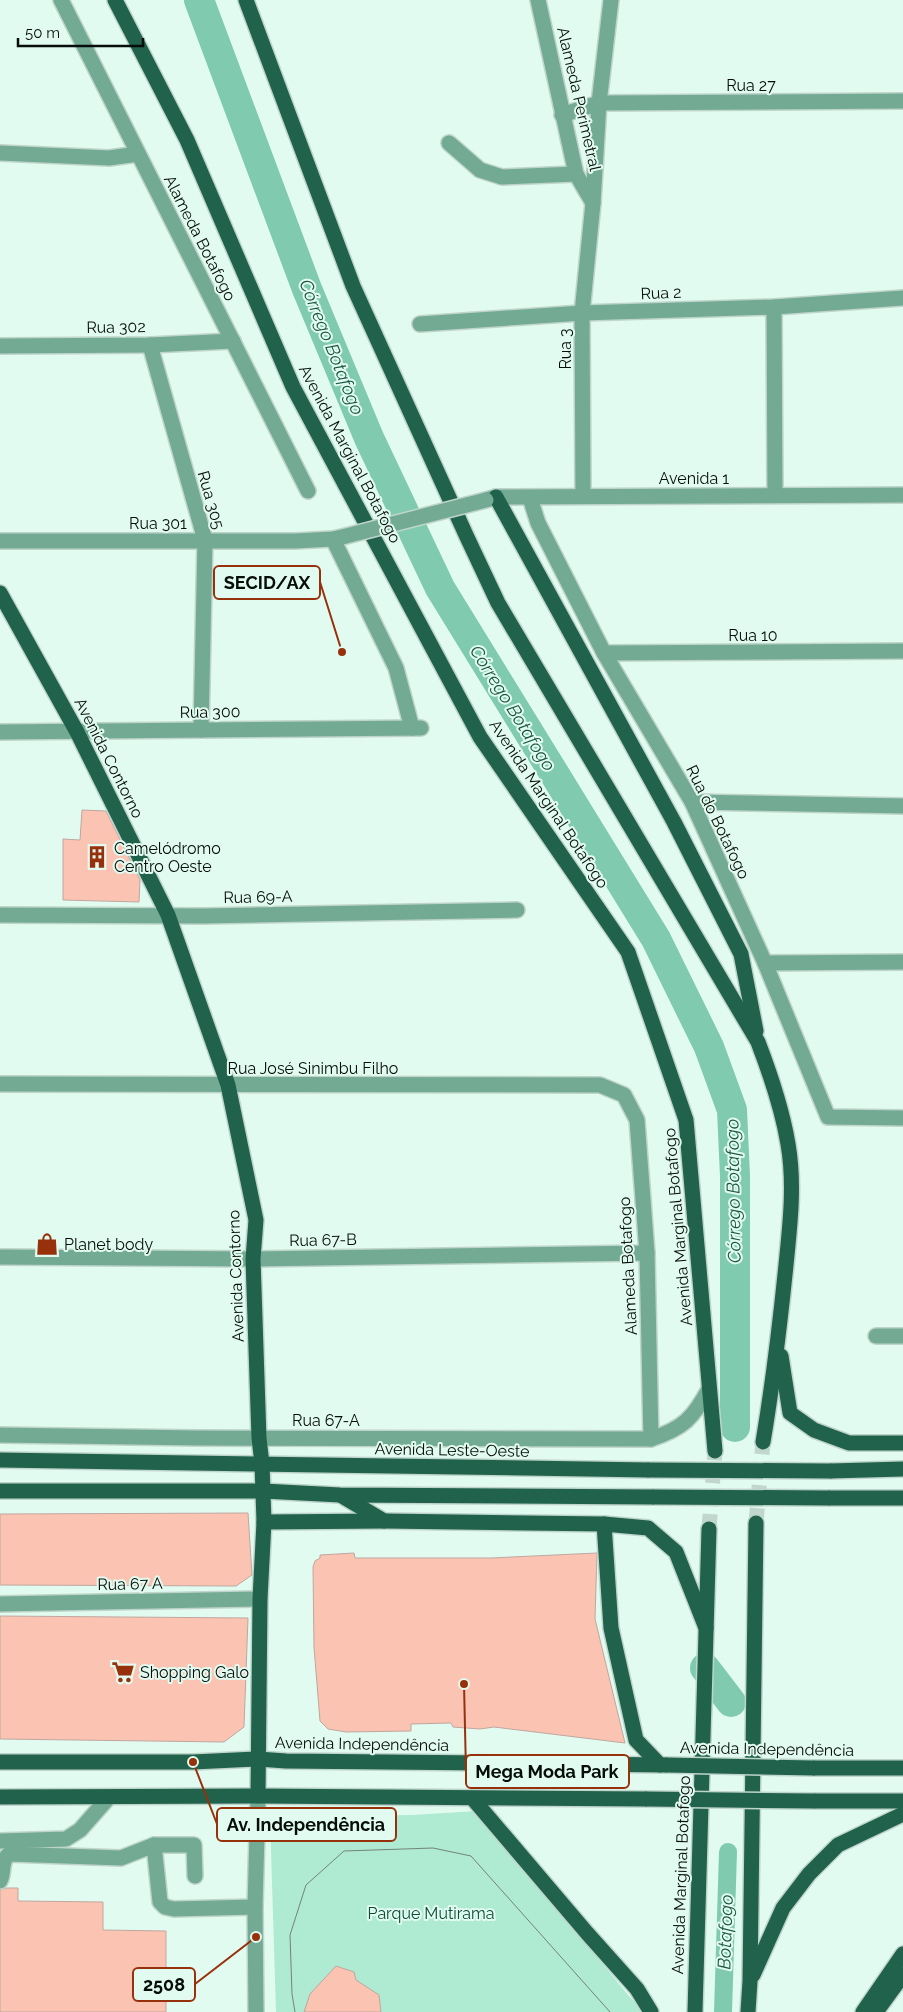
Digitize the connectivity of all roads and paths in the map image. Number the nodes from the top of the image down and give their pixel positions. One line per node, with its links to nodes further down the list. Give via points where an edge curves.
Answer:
1 (61, 0): 11 (street, Alameda Botafogo)
2 (115, 0): 54 (main road, Avenida Marginal Botafogo, via 187,140 293,388 480,737 628,952 686,1120)
3 (246, 0): 43 (main road, via 353,286 494,594)
4 (538, 0): 8 (street, Alameda Perimetral)
5 (611, 0): 7 (street, Rua 3)
6 (903, 101): 7 (street, Rua 27)
7 (599, 103): 8 (street, Rua 27); 13 (street, Rua 3)
8 (562, 115): 12 (street, Alameda Perimetral)
9 (449, 143): 12 (street, via 480,170 502,177)
10 (0, 153): 11 (street, via 108,158)
11 (138, 154): 18 (street, Alameda Botafogo)
12 (576, 174): 13 (street, Alameda Perimetral)
13 (594, 203): 16 (street, Rua 3)
14 (903, 298): 15 (street, Rua 2)
15 (774, 307): 16 (street, Rua 2); 22 (street)
16 (582, 314): 17 (street, Rua 2); 24 (street, Rua 3)
17 (420, 324)
18 (233, 341): 19 (street, Rua 302); 21 (street, Alameda Botafogo)
19 (150, 345): 20 (street, Rua 302); 28 (street, Rua 305)
20 (0, 346)
21 (308, 492)
22 (775, 495): 23 (street, Avenida 1); 24 (street, Avenida 1)
23 (903, 495)
24 (583, 496): 25 (street, Avenida 1)
25 (530, 498): 26 (street, Avenida 1); 32 (street, Rua do Botafogo, via 538,522)
26 (491, 499): 27 (street, Rua 301, bridge); 43 (main road, via 674,822 741,954)
27 (340, 538): 28 (street, Rua 301); 33 (street, Rua 300, via 396,668 416,728)
28 (205, 540): 29 (street, Rua 301); 33 (street, Rua 305)
29 (0, 541)
30 (0, 593): 35 (main road, Avenida Contorno)
31 (903, 651): 32 (street, Rua 10)
32 (604, 653): 36 (street, Rua do Botafogo)
33 (201, 730): 35 (street, Rua 300)
34 (0, 732): 35 (street, Rua 300)
35 (77, 732): 40 (main road, Avenida Contorno)
36 (692, 802): 37 (street); 42 (street, Rua do Botafogo)
37 (903, 806)
38 (517, 910): 40 (street, Rua 69-A)
39 (0, 915): 40 (street, Rua 69-A)
40 (168, 915): 45 (main road, Avenida Contorno)
41 (903, 962): 42 (street)
42 (765, 963): 47 (street, Rua do Botafogo, via 828,1117)
43 (758, 1042): 51 (main road, via 778,1095 792,1181)
44 (0, 1084): 45 (street, Rua José Sinimbu Filho)
45 (228, 1086): 46 (street, Rua José Sinimbu Filho, via 600,1085); 50 (main road, Avenida Contorno, via 256,1220)
46 (624, 1096): 48 (street, Alameda Botafogo, via 637,1120)
47 (903, 1118)
48 (647, 1253): 50 (street, Rua 67-B); 58 (street, Alameda Botafogo)
49 (0, 1257): 50 (street, Rua 67-B)
50 (253, 1259): 57 (main road, Avenida Contorno)
51 (778, 1335): 59 (main road); 60 (main road, via 790,1413 814,1430 849,1443)
52 (876, 1336): 53 (street)
53 (903, 1336)
54 (710, 1389): 58 (street, Rua 67-A, via 685,1424); 61 (main road, Avenida Marginal Botafogo)
55 (0, 1434): 56 (street, Rua 67-A)
56 (197, 1438): 57 (street, Rua 67-A); 63 (street)
57 (258, 1438): 58 (street, Rua 67-A); 64 (main road, Avenida Contorno)
58 (652, 1438)
59 (763, 1442)
60 (903, 1443)
61 (715, 1451)
62 (0, 1460): 63 (main road, Avenida Leste-Oeste)
63 (196, 1462): 64 (main road, Avenida Leste-Oeste)
64 (262, 1464): 65 (main road, Avenida Leste-Oeste, bridge, via 649,1470); 67 (main road, Avenida Contorno)
65 (903, 1469)
66 (0, 1491): 67 (main road)
67 (263, 1491): 68 (main road); 71 (main road, Avenida Contorno)
68 (340, 1495): 69 (main road, bridge); 70 (main road)
69 (903, 1498)
70 (385, 1521): 71 (main road); 73 (main road)
71 (264, 1522): 75 (main road, Avenida Contorno)
72 (756, 1523): 95 (main road)
73 (604, 1524): 77 (main road, via 648,1528 676,1552); 80 (main road, via 611,1628 636,1740)
74 (709, 1529): 77 (main road, Avenida Marginal Botafogo)
75 (260, 1599): 76 (street, Rua 67 A); 78 (main road, Avenida Contorno)
76 (0, 1604)
77 (706, 1628): 98 (main road, Avenida Marginal Botafogo)
78 (258, 1759): 79 (main road, Avenida Independência); 80 (main road, Avenida Independência); 82 (main road, Avenida Contorno)
79 (0, 1762)
80 (663, 1765): 81 (main road, Avenida Independência, bridge)
81 (903, 1768)
82 (258, 1796): 84 (main road); 85 (main road); 92 (street, Avenida Contorno)
83 (0, 1797): 84 (main road)
84 (109, 1797): 88 (street, via 80,1830 66,1840)
85 (473, 1799): 86 (main road, bridge); 97 (main road, via 637,1989)
86 (903, 1801)
87 (903, 1814): 95 (main road, via 838,1845 809,1874 783,1908)
88 (0, 1841)
89 (154, 1845): 90 (street, via 194,1845); 91 (street, via 121,1858 9,1854 2,1862); 92 (street, via 160,1902 165,1908)
90 (195, 1876)
91 (0, 1881)
92 (255, 1908): 96 (street, Avenida Contorno)
93 (903, 1954): 100 (main road)
94 (903, 1975): 101 (main road)
95 (750, 1981): 99 (main road)
96 (256, 2012)
97 (651, 2012)
98 (695, 2012)
99 (748, 2012)
100 (863, 2012)
101 (876, 2012): 102 (street)
102 (884, 2012)

